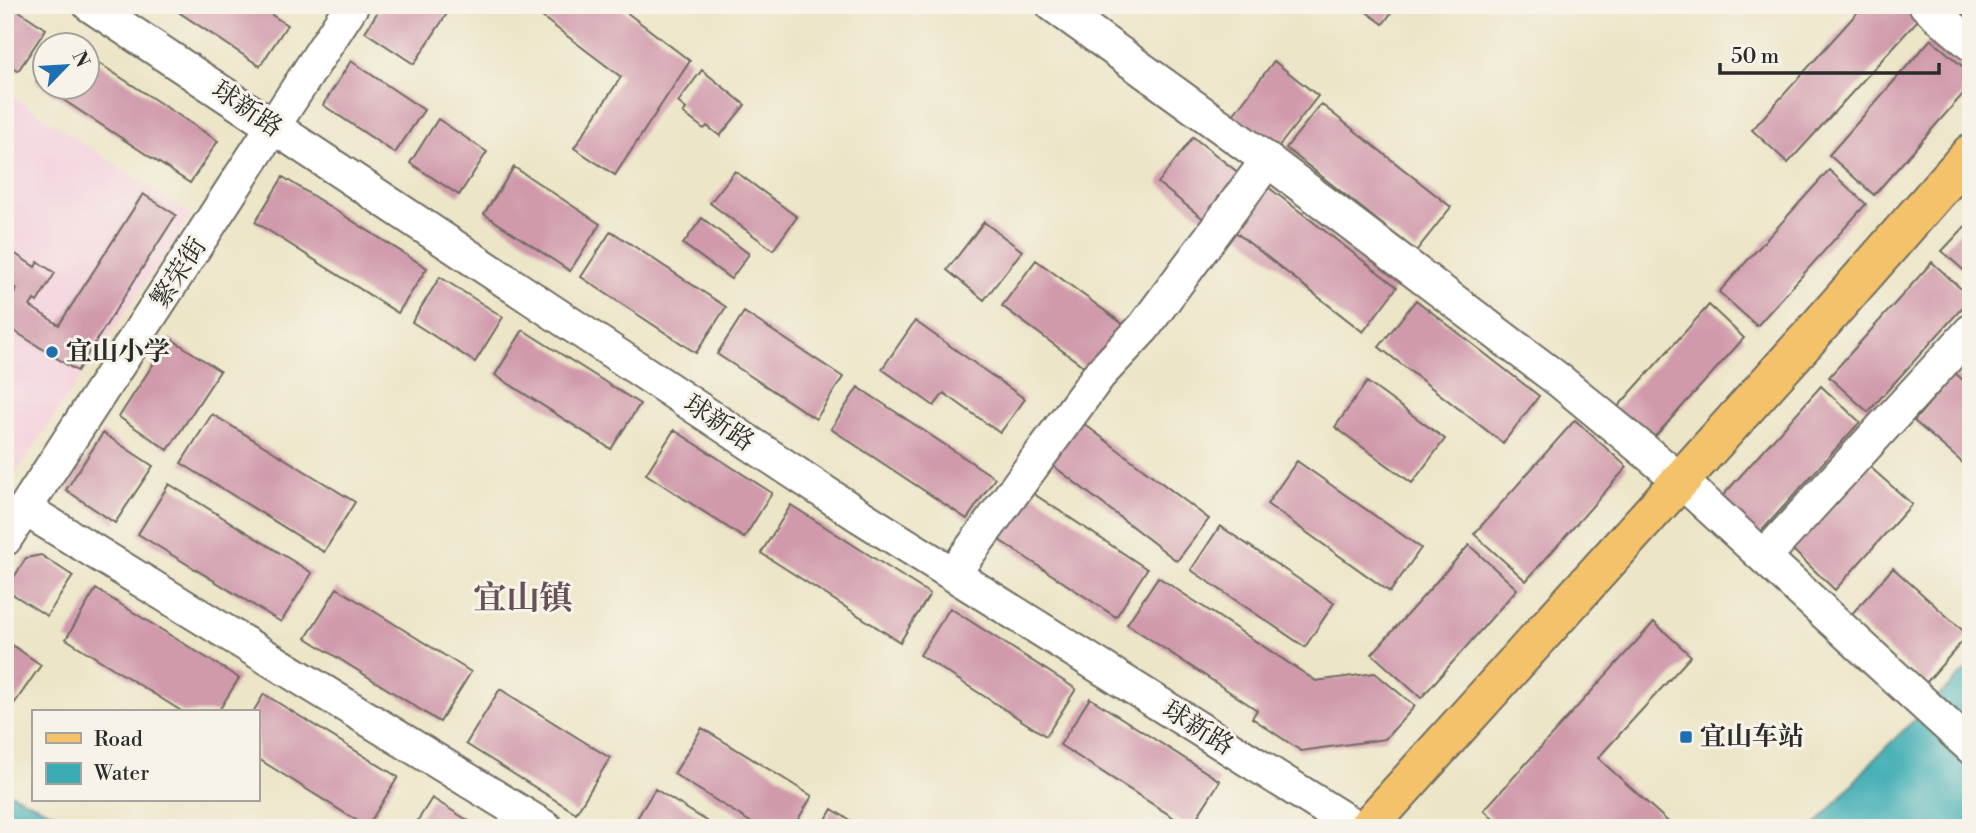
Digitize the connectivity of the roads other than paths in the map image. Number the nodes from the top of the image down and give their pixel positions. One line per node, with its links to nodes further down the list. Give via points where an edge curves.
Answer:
1 (90, 5): 6 (street, 球新路)
2 (352, 5): 6 (street, 繁荣街)
3 (1053, 5): 8 (street)
4 (1926, 5): 5 (street)
5 (1971, 44)
6 (274, 127): 11 (street, 繁荣街); 14 (street, 球新路)
7 (1971, 153): 10 (main road)
8 (1267, 161): 10 (street, via 1560,381); 14 (street, via 1144,327 1099,375)
9 (1971, 331): 13 (street)
10 (1680, 480): 13 (street); 18 (main road)
11 (25, 509): 12 (street, 繁荣街); 16 (street)
12 (5, 539)
13 (1764, 557): 15 (street)
14 (953, 574): 17 (street, 球新路)
15 (1971, 747)
16 (547, 828)
17 (1357, 828)
18 (1367, 828)

